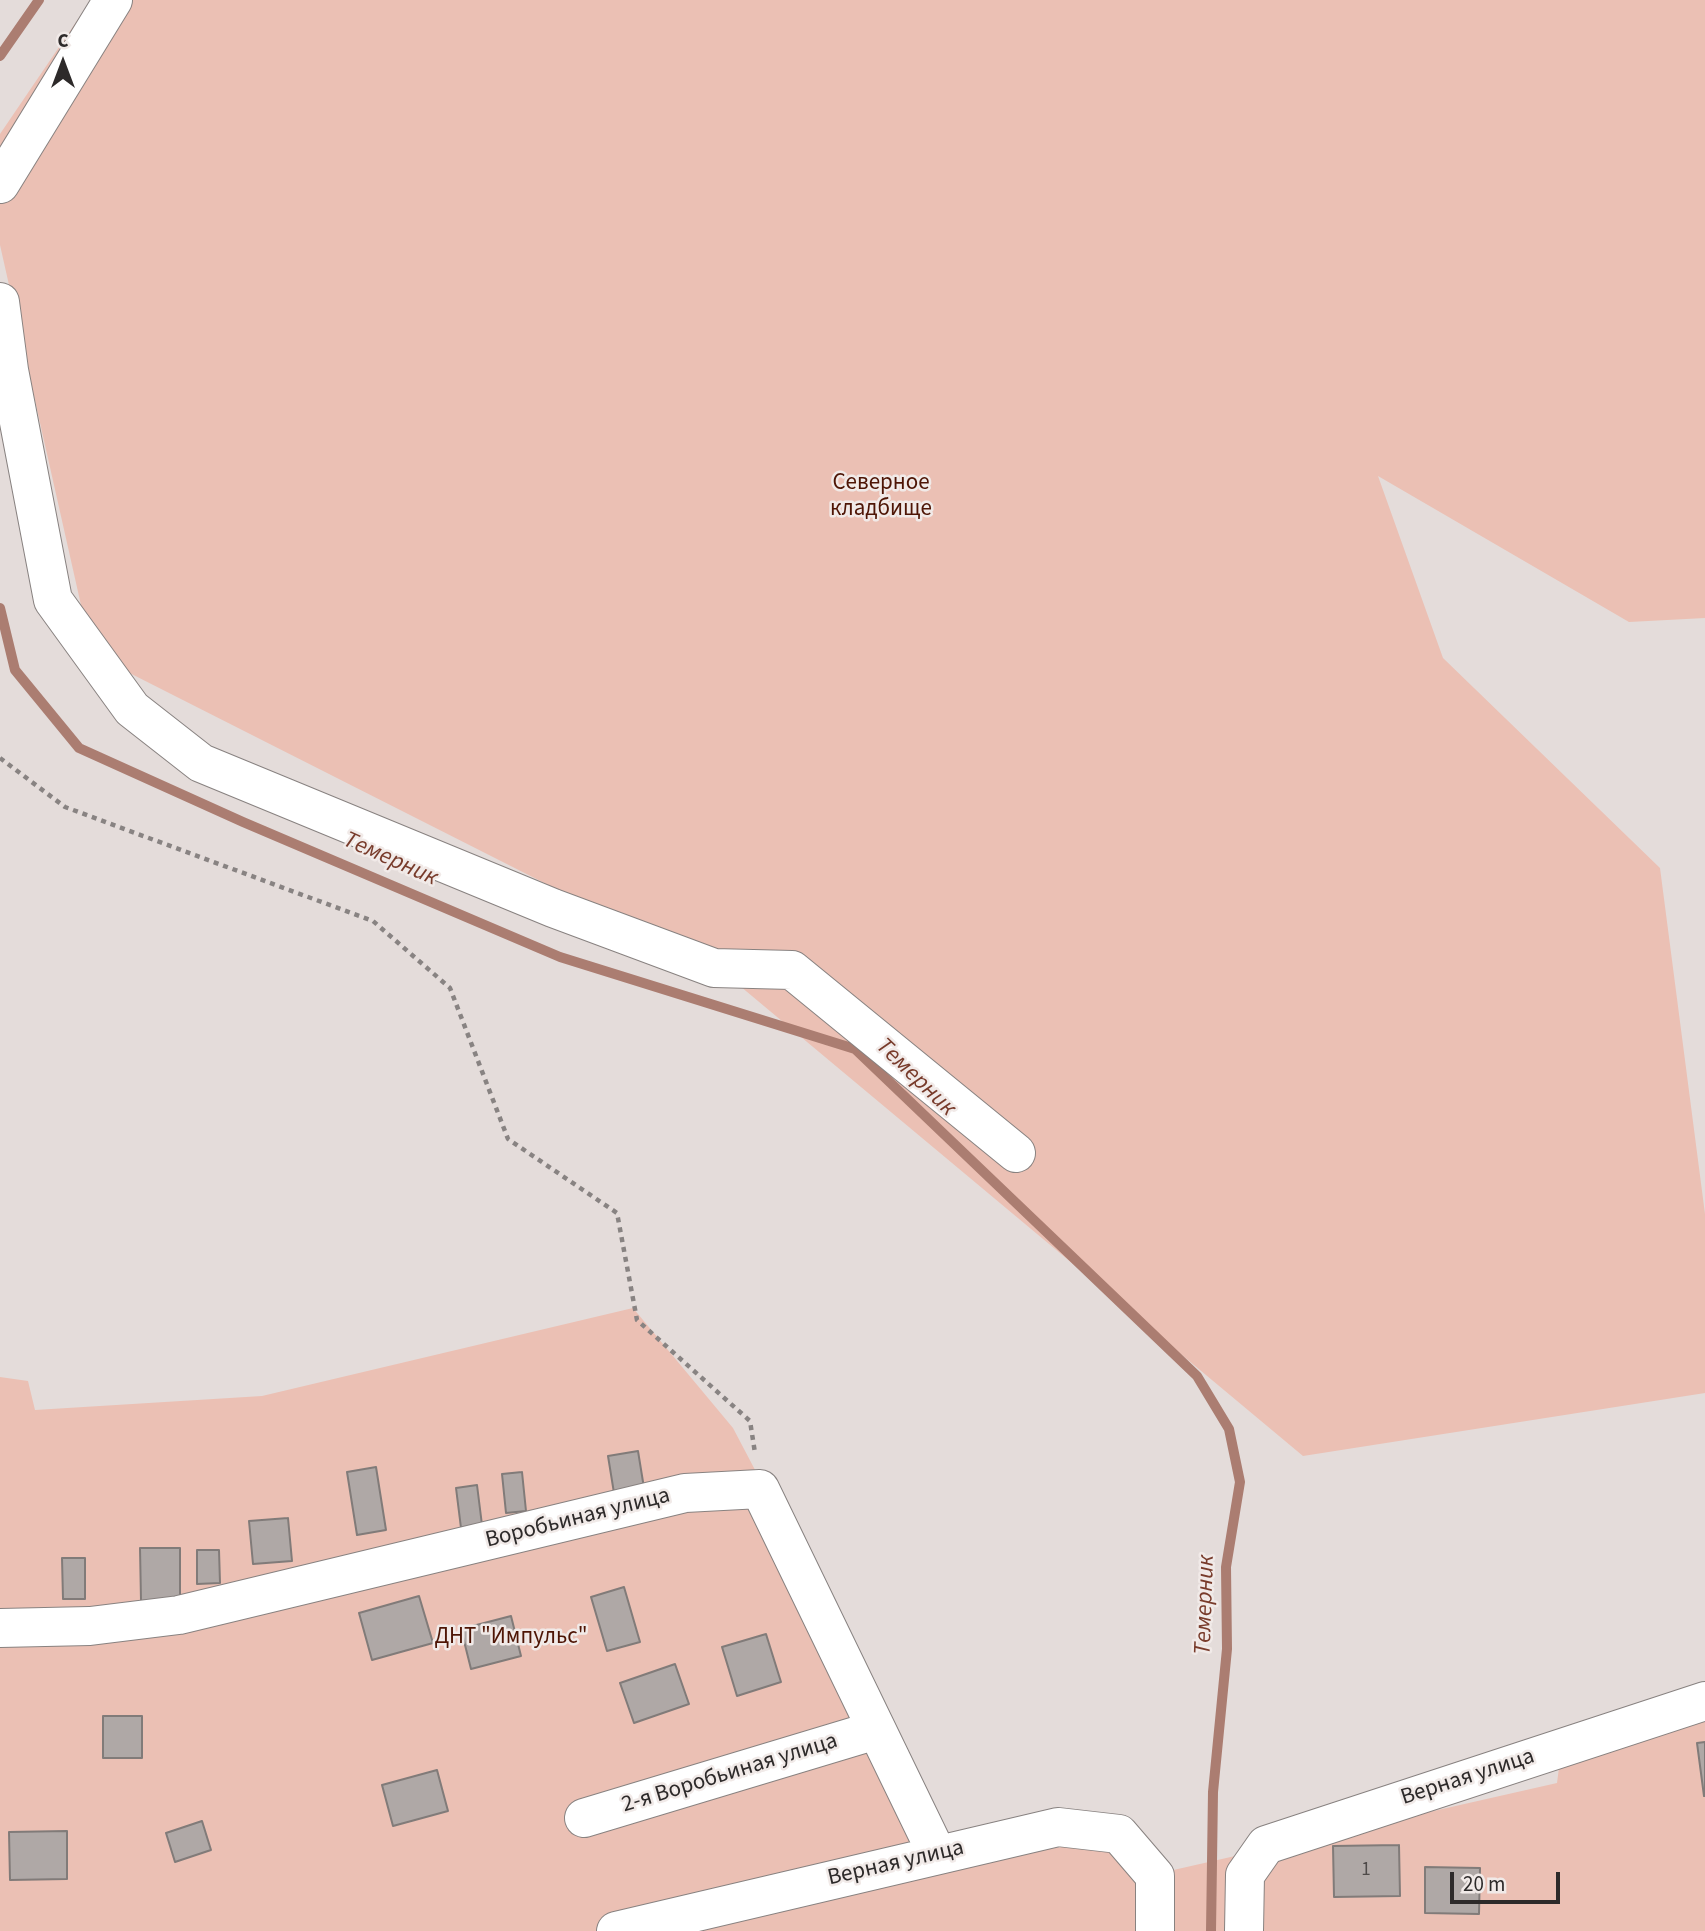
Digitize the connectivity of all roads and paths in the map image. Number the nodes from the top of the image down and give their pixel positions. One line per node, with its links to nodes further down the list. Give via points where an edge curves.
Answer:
1 (113, 0): 2 (street)
2 (0, 184)
3 (0, 302): 5 (street, via 53,600 132,709 201,763 553,908 714,968 792,970)
4 (0, 758): 6 (path, via 65,807 373,921 450,988 508,1139 617,1213 637,1320 750,1421)
5 (1016, 1153)
6 (760, 1489): 7 (street, Воробьиная улица, via 685,1493 178,1615 90,1626); 9 (street)
7 (0, 1628)
8 (1705, 1702): 14 (street, Верная улица, via 1266,1845 1245,1875)
9 (876, 1730): 10 (street, 2-я Воробьиная улица); 11 (street)
10 (584, 1818)
11 (937, 1854): 12 (street, Верная улица); 13 (street, Верная улица, via 1058,1827 1119,1834 1156,1876)
12 (619, 1931)
13 (1155, 1931)
14 (1244, 1931)

